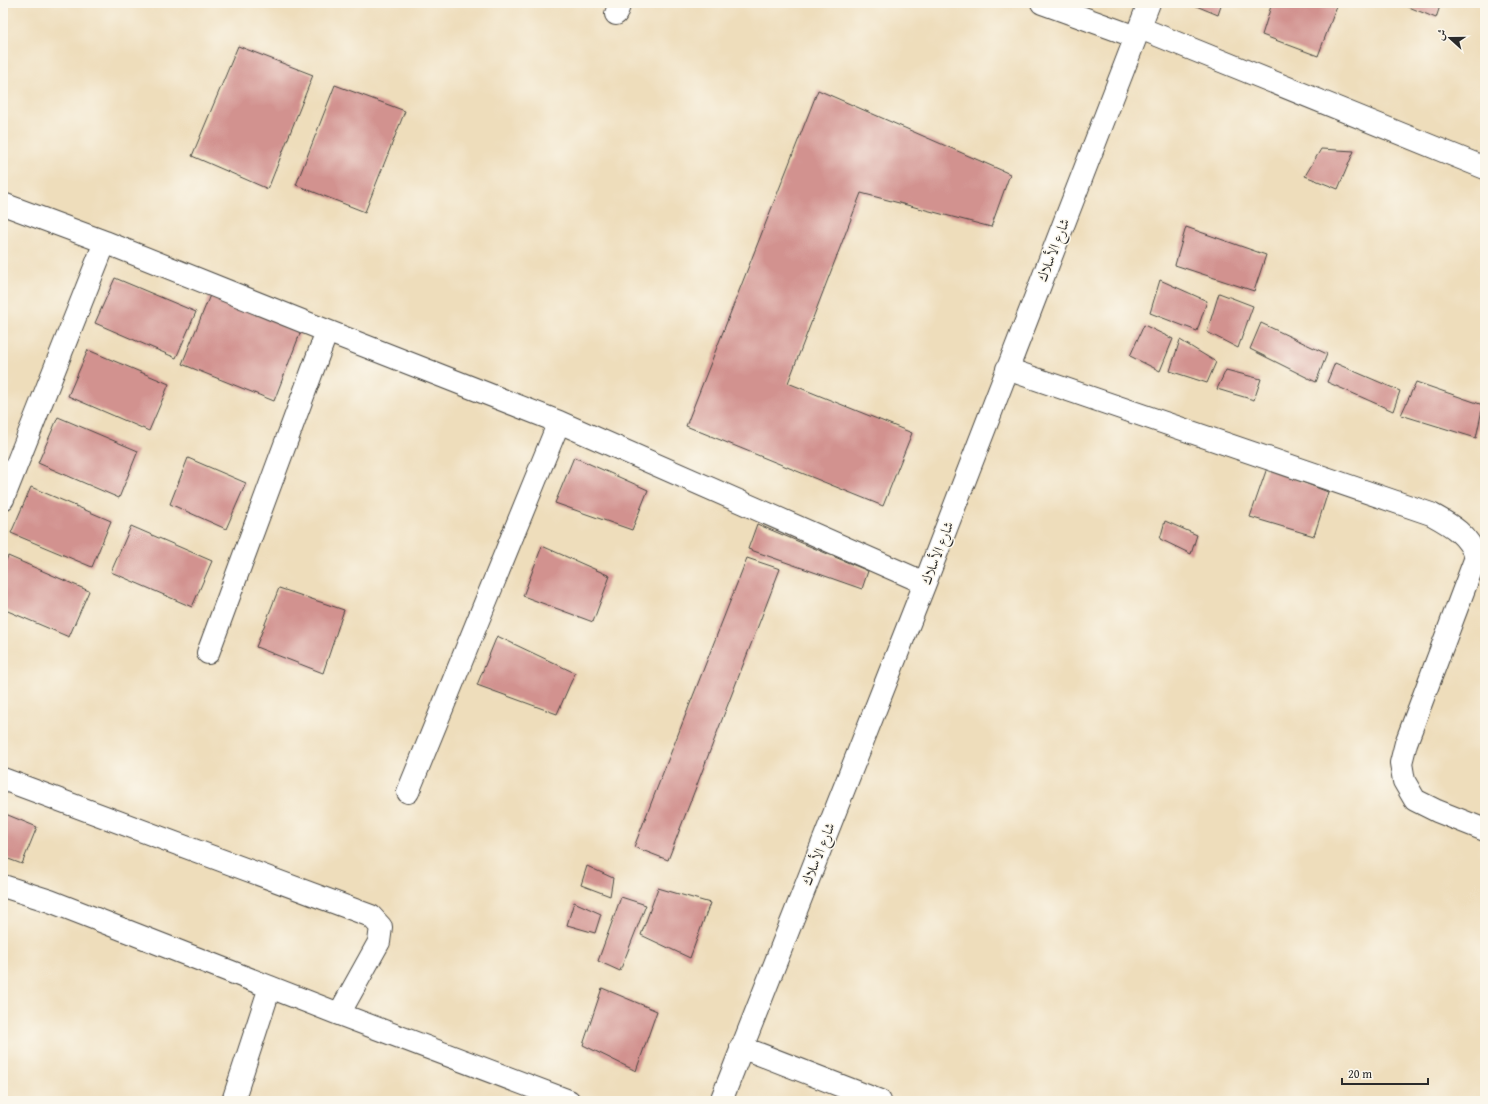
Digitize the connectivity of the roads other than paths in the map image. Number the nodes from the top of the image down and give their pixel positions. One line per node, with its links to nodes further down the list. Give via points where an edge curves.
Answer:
1 (1042, 3): 3 (street)
2 (1149, 3): 3 (street, شارع الأسلاك)
3 (1138, 32): 4 (street); 8 (street, شارع الأسلاك)
4 (1485, 168)
5 (3, 204): 6 (street)
6 (105, 242): 7 (street); 10 (street)
7 (326, 331): 9 (street); 12 (street)
8 (1007, 369): 11 (street, شارع الأسلاك); 15 (street, via 1431,514 1462,534 1471,544 1476,557 1401,762 1404,781 1415,800)
9 (560, 422): 11 (street); 14 (street)
10 (3, 499)
11 (925, 584): 19 (street, شارع الأسلاك)
12 (208, 653)
13 (3, 778): 18 (street, via 371,916 381,927 379,942)
14 (408, 792)
15 (1485, 830)
16 (3, 886): 17 (street, via 50,901)
17 (270, 987): 18 (street); 20 (street)
18 (339, 1014): 21 (street)
19 (741, 1047): 22 (street, شارع الأسلاك); 23 (street)
20 (233, 1101)
21 (569, 1101)
22 (721, 1101)
23 (880, 1101)

